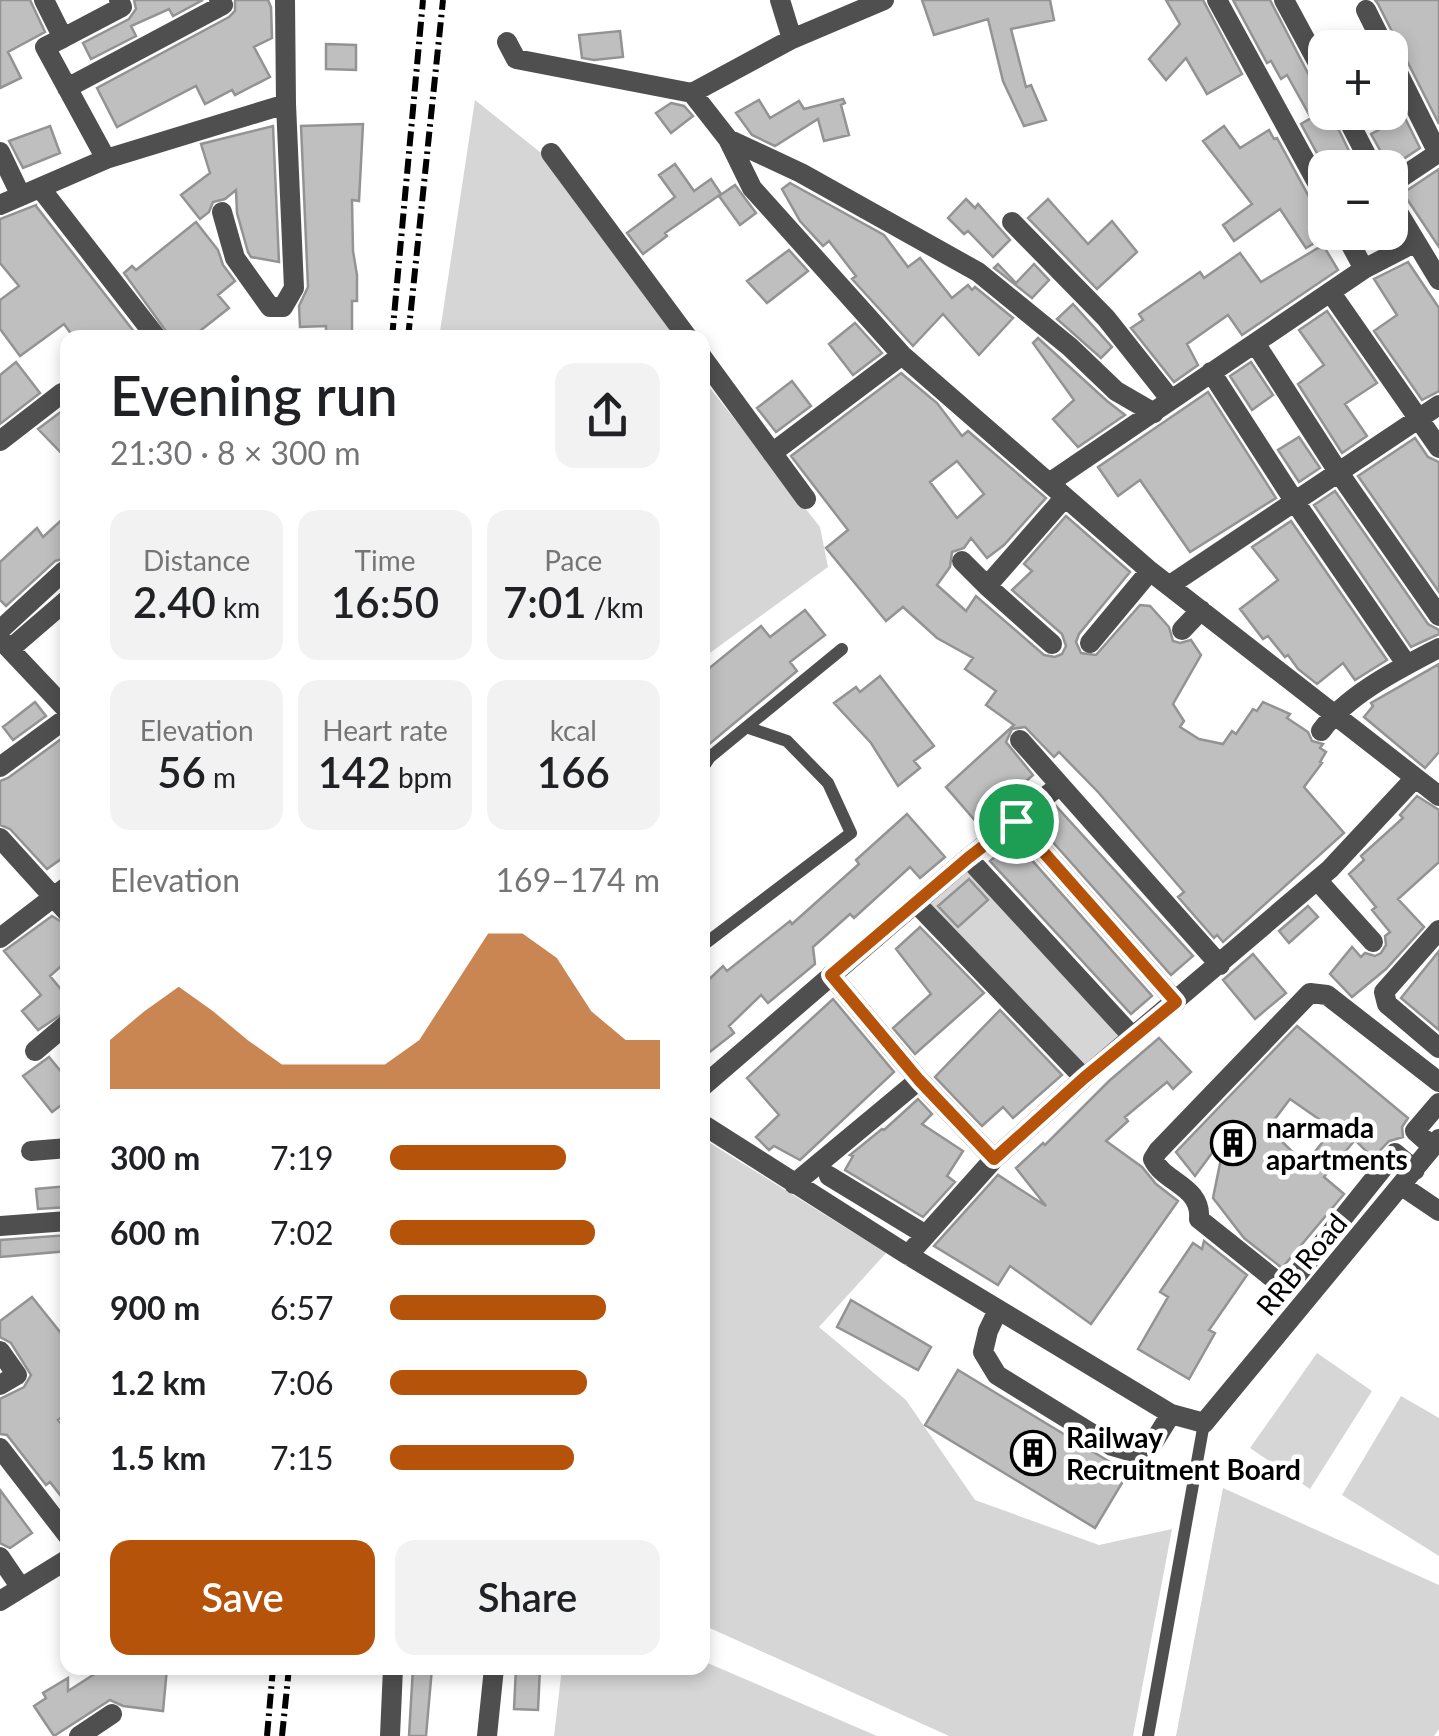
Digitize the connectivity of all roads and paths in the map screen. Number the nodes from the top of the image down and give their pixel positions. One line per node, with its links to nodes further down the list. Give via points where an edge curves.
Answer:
1 (44, 0): 11 (street)
2 (119, 0): 11 (street, via 122,8)
3 (220, 0): 15 (street, via 222,5)
4 (285, 0): 18 (street)
5 (780, 0): 12 (street)
6 (884, 0): 12 (street)
7 (1217, 0): 23 (street)
8 (1284, 0): 14 (street)
9 (1366, 10): 10 (street)
10 (1376, 30)
11 (63, 38): 15 (street, via 45,47)
12 (792, 39): 16 (street)
13 (508, 42): 16 (street, via 516,59)
14 (1308, 44)
15 (67, 88): 22 (street)
16 (692, 93): 19 (street)
17 (1408, 93): 24 (street, via 1438,153)
18 (286, 104): 22 (street); 27 (street, via 294,288 283,307 270,308 238,264)
19 (728, 138): 38 (street, via 752,188); 43 (street, via 978,272 1116,391)
20 (0, 152): 25 (street)
21 (551, 153): 36 (street)
22 (106, 159): 25 (street)
23 (1308, 167)
24 (1408, 173)
25 (31, 193): 26 (street); 35 (street)
26 (0, 204)
27 (222, 212)
28 (1012, 222): 43 (street, via 1106,318)
29 (1408, 232): 30 (street)
30 (1414, 243): 32 (street); 33 (street)
31 (1354, 250): 32 (street)
32 (1364, 269): 34 (street)
33 (1439, 280)
34 (1331, 292): 37 (street); 44 (street)
35 (150, 330)
36 (682, 330)
37 (1255, 344): 40 (street); 48 (street)
38 (902, 355): 47 (street); 49 (street)
39 (710, 368): 47 (street)
40 (1211, 372): 43 (street); 51 (street)
41 (60, 395): 45 (street)
42 (1439, 405): 44 (street)
43 (1163, 406): 49 (street)
44 (1419, 418): 46 (street); 48 (street)
45 (0, 441)
46 (1439, 448)
47 (772, 453): 50 (street)
48 (1339, 472): 51 (street); 59 (street)
49 (1057, 490): 53 (street); 56 (street)
50 (806, 499)
51 (1295, 502): 55 (street); 66 (street)
52 (962, 562): 56 (street)
53 (1150, 571): 55 (street); 62 (street)
54 (60, 576): 61 (street)
55 (1170, 585): 58 (street)
56 (988, 586): 63 (street)
57 (60, 605): 61 (street)
58 (1201, 610): 60 (street); 69 (street)
59 (1439, 616)
60 (1182, 630)
61 (3, 640): 67 (street)
62 (1090, 643)
63 (1052, 644)
64 (1439, 648): 66 (street)
65 (842, 649): 70 (lane)
66 (1406, 665): 69 (street)
67 (60, 705)
68 (60, 720): 73 (street)
69 (1326, 723): 74 (street)
70 (750, 728): 72 (lane); 86 (lane, via 787,741 828,783 851,833)
71 (1020, 740): 75 (street)
72 (710, 758)
73 (0, 767)
74 (1416, 778): 76 (street); 80 (street)
75 (1060, 785): 77 (street); 88 (street)
76 (1439, 796)
77 (1016, 821): 79 (street); 90 (street)
78 (0, 838): 81 (street)
79 (968, 858): 83 (street); 92 (street)
80 (1317, 880): 87 (street); 88 (street)
81 (60, 896)
82 (60, 901): 85 (street)
83 (916, 902): 89 (street); 95 (street)
84 (1439, 930): 93 (street, via 1384,992 1387,1004)
85 (0, 938)
86 (710, 940)
87 (1373, 942)
88 (1220, 965): 90 (street)
89 (831, 975): 96 (street); 97 (street)
90 (1176, 1002): 92 (street)
91 (60, 1029): 94 (street)
92 (1132, 1038): 95 (street)
93 (1439, 1048)
94 (35, 1050)
95 (1084, 1078): 106 (street)
96 (710, 1080)
97 (919, 1080): 106 (street); 110 (street)
98 (1439, 1082): 105 (street, via 1327,995 1310,993 1153,1159 1198,1203 1198,1218 1279,1284 1293,1280)
99 (1439, 1104): 101 (street)
100 (710, 1129): 110 (street)
101 (1415, 1131): 102 (street); 105 (street)
102 (1436, 1143): 109 (street, RRB Road)
103 (60, 1149): 104 (street)
104 (31, 1152)
105 (1395, 1154): 109 (street)
106 (994, 1159): 114 (street)
107 (964, 1174): 114 (street)
108 (828, 1176): 114 (street)
109 (1408, 1178): 111 (street); 120 (street, RRB Road)
110 (794, 1184): 115 (street)
111 (1439, 1211)
112 (60, 1222): 113 (street)
113 (0, 1226)
114 (922, 1232): 115 (street)
115 (908, 1255): 116 (street)
116 (998, 1310): 119 (street); 119 (street, via 982,1352 997,1375 1112,1446 1136,1453 1154,1443)
117 (0, 1351): 118 (street, via 17,1376)
118 (0, 1385)
119 (1170, 1414): 120 (street)
120 (1204, 1424): 133 (lane)
121 (0, 1448): 122 (street)
122 (60, 1526)
123 (0, 1557): 125 (street)
124 (60, 1564): 125 (street)
125 (22, 1588): 126 (street)
126 (0, 1601)
127 (393, 1675): 131 (street)
128 (493, 1675): 132 (street)
129 (112, 1714): 130 (street)
130 (78, 1736)
131 (390, 1736)
132 (487, 1736)
133 (1148, 1736)

